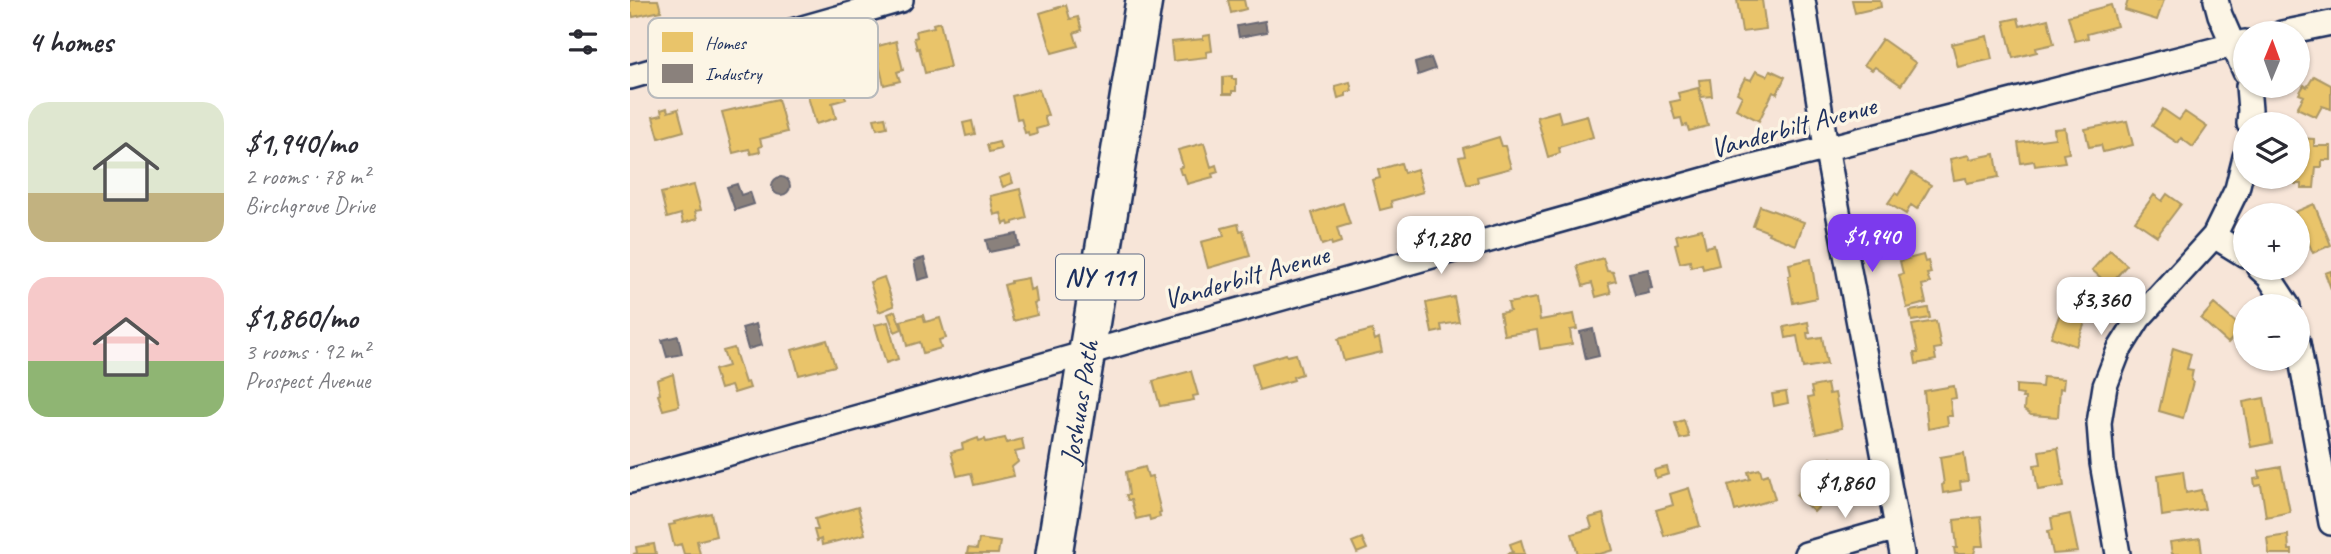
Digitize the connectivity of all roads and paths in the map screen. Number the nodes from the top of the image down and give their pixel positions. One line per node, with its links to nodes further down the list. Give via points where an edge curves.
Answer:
1 (901, 0): 5 (street)
2 (1144, 0): 16 (main road, Joshuas Path / NY 111)
3 (1802, 0): 12 (street)
4 (2216, 0): 8 (street)
5 (838, 18)
6 (2331, 23): 7 (street)
7 (2310, 27)
8 (2233, 35)
9 (2233, 45): 12 (street, Vanderbilt Avenue)
10 (648, 72): 11 (street)
11 (630, 77)
12 (1826, 147): 16 (street, Vanderbilt Avenue); 20 (street)
13 (2237, 189): 14 (street)
14 (2214, 236): 15 (street); 24 (street, via 2139,318 2119,350 2105,386 2099,423 2102,463)
15 (2233, 248)
16 (1088, 351): 18 (street, Vanderbilt Avenue); 21 (main road, Joshuas Path / NY 111)
17 (2303, 371): 19 (street)
18 (630, 481)
19 (2331, 523)
20 (1897, 528): 22 (street); 23 (street)
21 (1054, 554)
22 (1805, 554)
23 (1902, 554)
24 (2118, 554)

